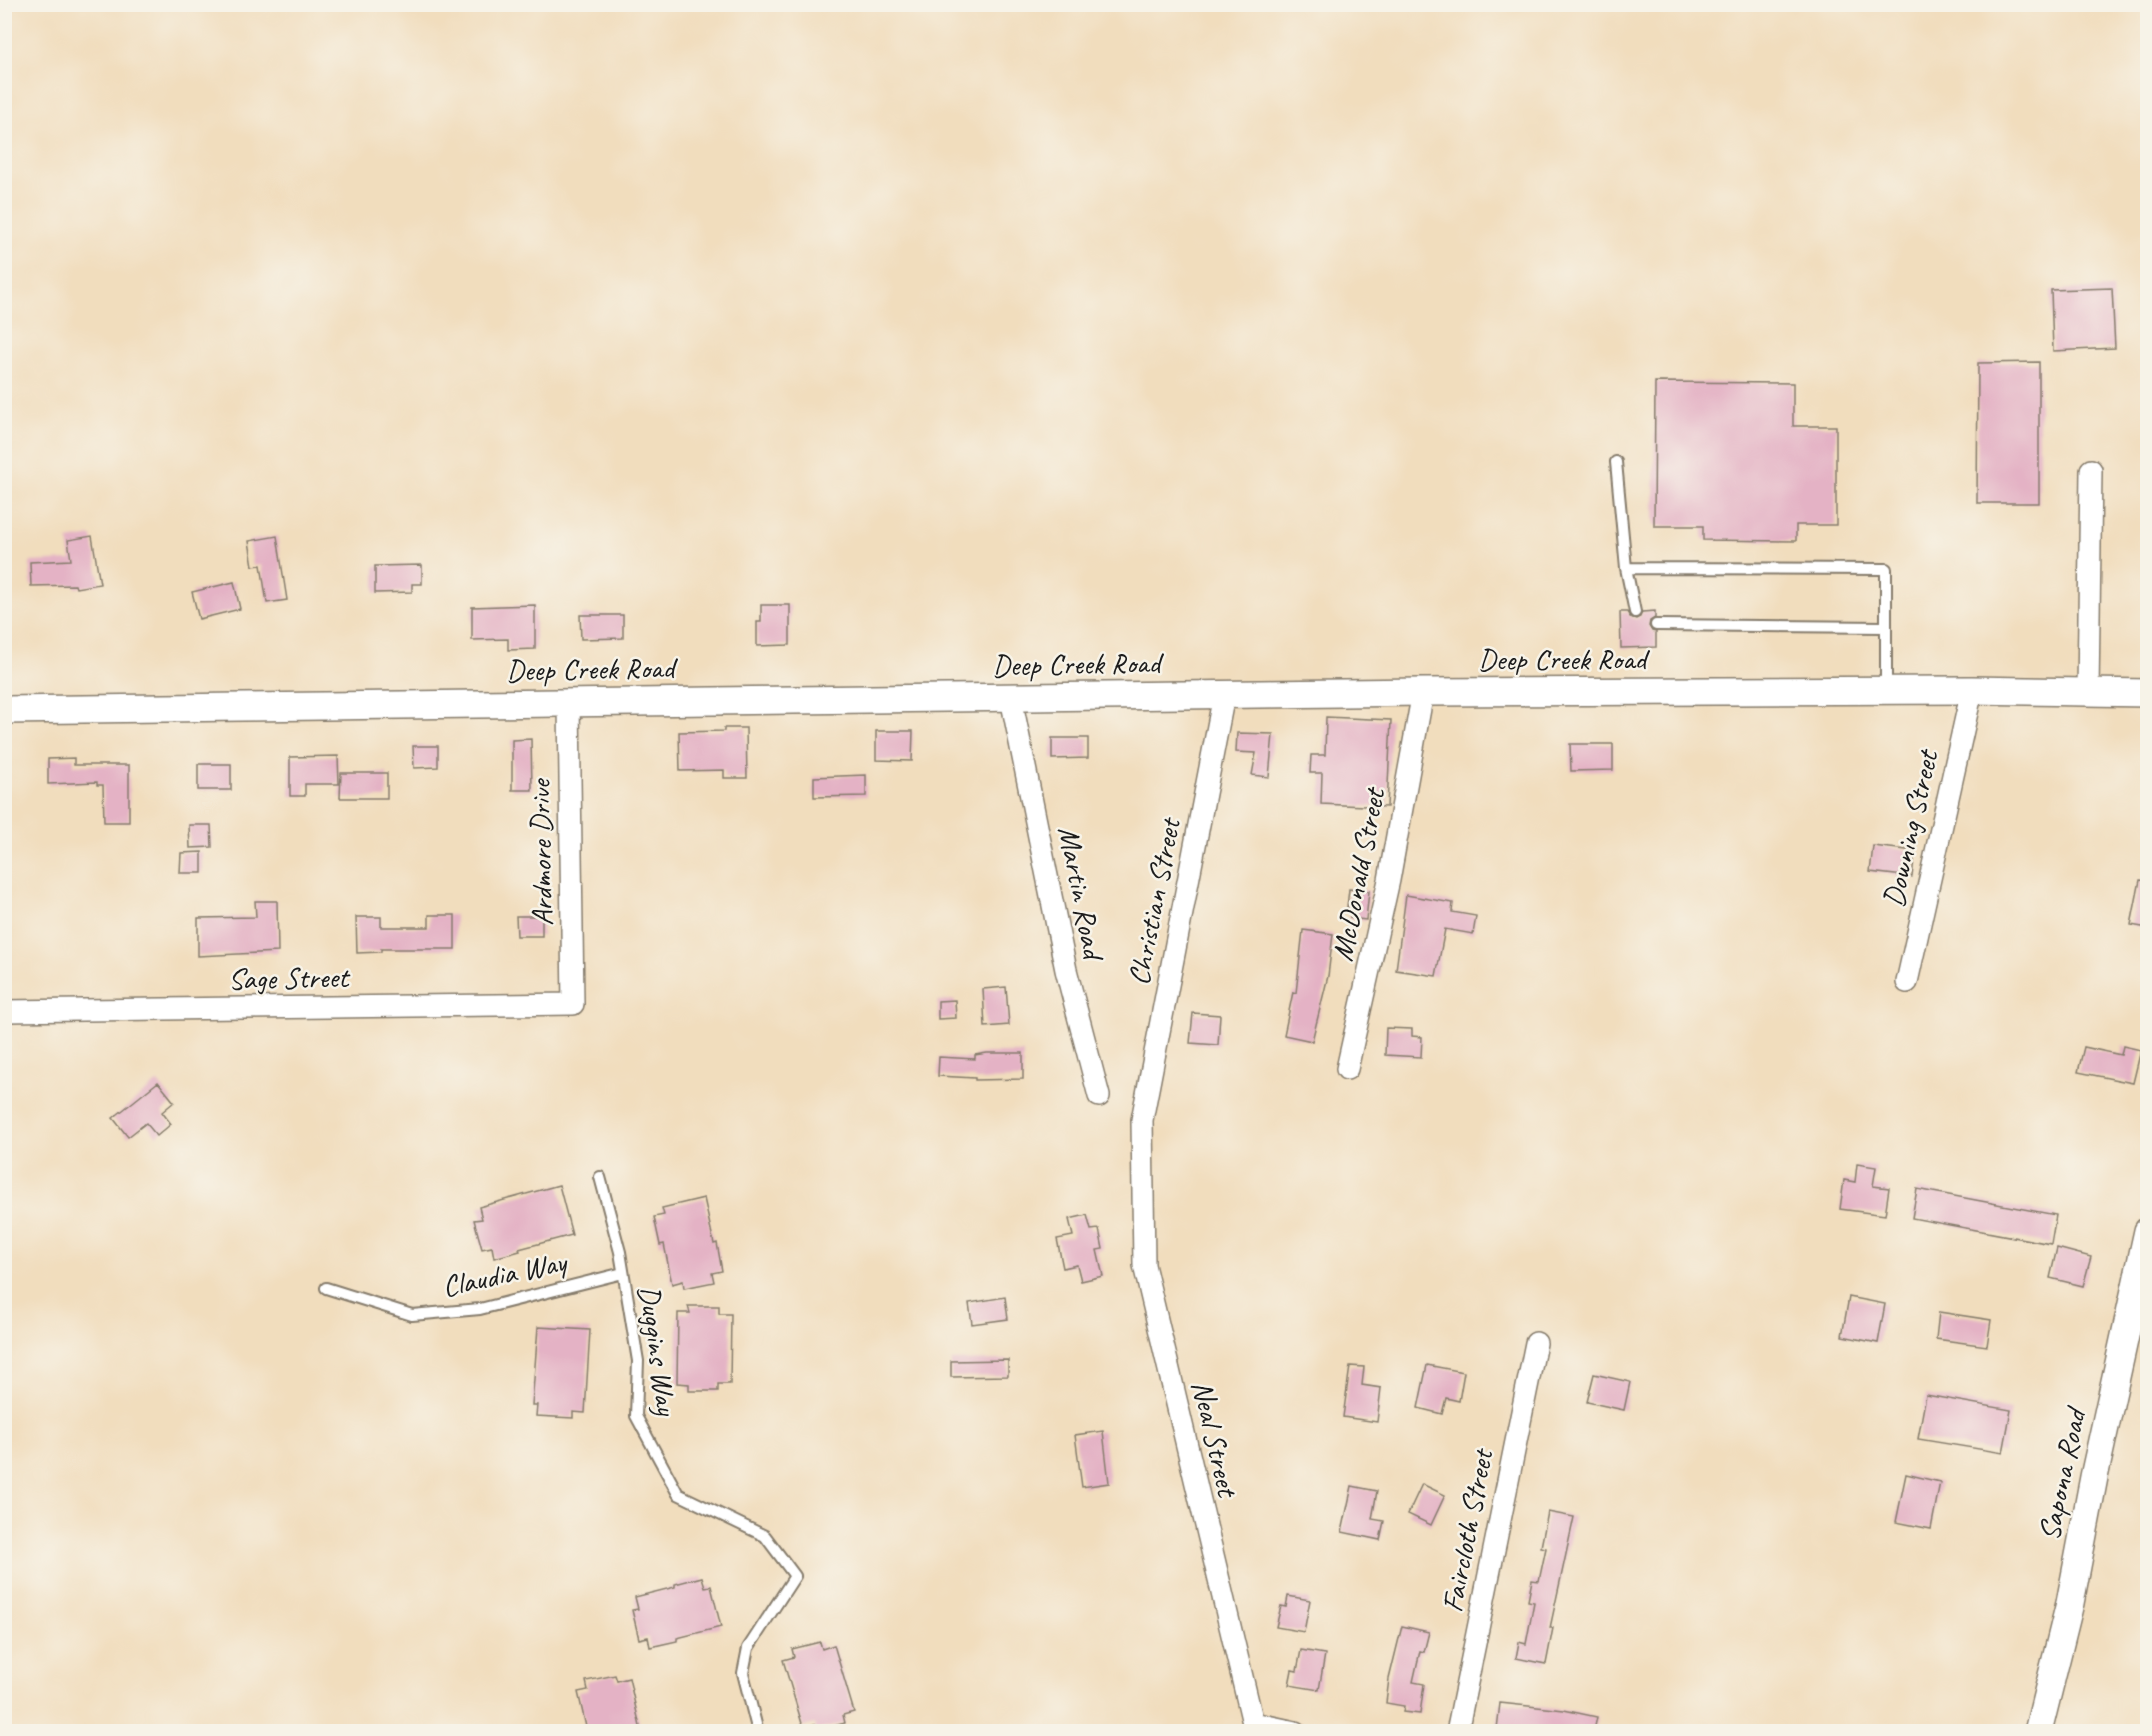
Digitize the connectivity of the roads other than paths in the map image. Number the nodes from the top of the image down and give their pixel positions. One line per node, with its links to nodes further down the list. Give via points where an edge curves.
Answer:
1 (1616, 462): 3 (lane)
2 (2091, 470): 10 (street)
3 (1626, 568): 4 (lane); 6 (lane, via 1886,569)
4 (1635, 612)
5 (1656, 626): 6 (lane)
6 (1886, 627): 7 (lane)
7 (1886, 690): 8 (street, Deep Creek Road); 9 (street, Deep Creek Road)
8 (1971, 690): 10 (street, Deep Creek Road); 16 (street, Downing Street)
9 (1423, 692): 12 (street, Deep Creek Road); 19 (street, McDonald Street, via 1389,880)
10 (2088, 692): 11 (street, Deep Creek Road)
11 (2148, 693)
12 (1224, 695): 13 (street, Deep Creek Road); 21 (street, Christian Street)
13 (1011, 698): 14 (street, Deep Creek Road); 20 (street, Martin Road, via 1066,970)
14 (569, 702): 15 (street, Deep Creek Road); 17 (street, Ardmore Drive)
15 (4, 710)
16 (1907, 982)
17 (573, 1004): 18 (street, Sage Street)
18 (4, 1011)
19 (1347, 1069)
20 (1099, 1096)
21 (1142, 1120): 28 (street, Neal Street, via 1144,1265 1252,1723)
22 (600, 1177): 24 (lane, Duggins Way)
23 (2148, 1231): 30 (street, Sapona Road, via 2070,1603)
24 (623, 1272): 25 (lane, Claudia Way, via 480,1309 412,1315); 27 (lane, Duggins Way, via 638,1361 636,1416 678,1494 765,1536 795,1576 748,1648 743,1673)
25 (326, 1288)
26 (1536, 1342): 29 (street, Faircloth Street)
27 (758, 1731)
28 (1295, 1731)
29 (1457, 1731)
30 (2038, 1731)

